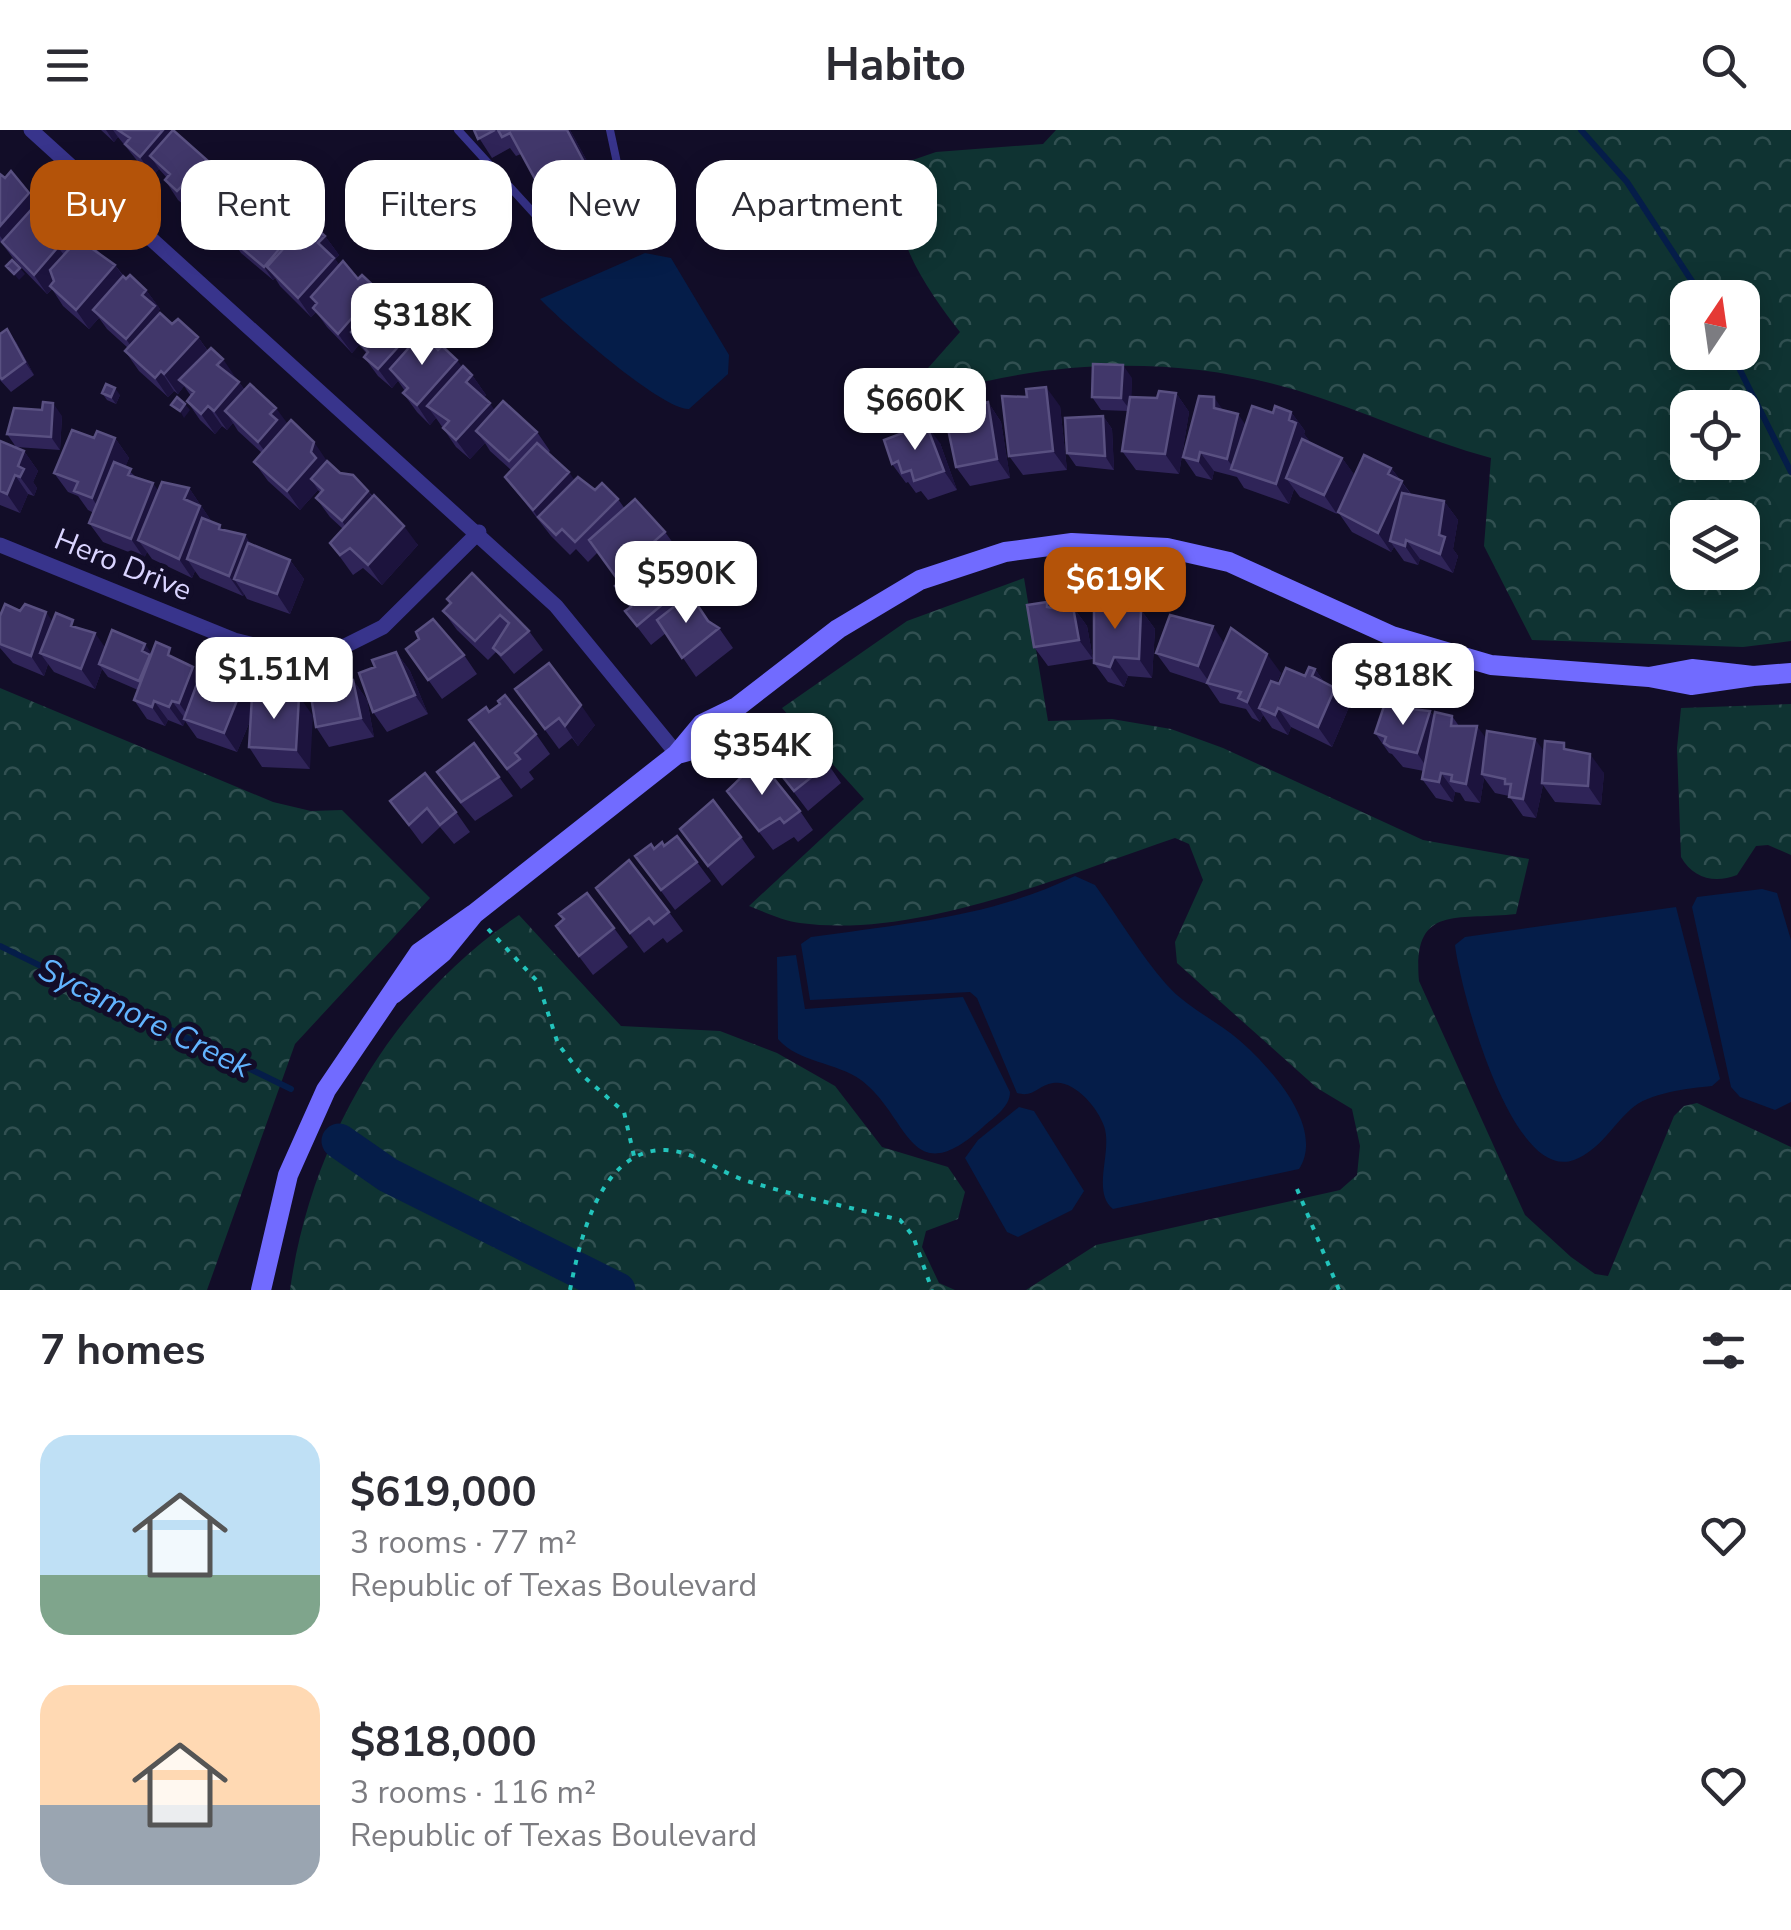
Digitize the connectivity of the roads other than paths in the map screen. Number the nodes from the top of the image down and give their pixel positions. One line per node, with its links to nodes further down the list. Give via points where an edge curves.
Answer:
1 (31, 130): 4 (street)
2 (458, 130): 3 (lane, via 541,220 564,231 598,219 616,203 623,180)
3 (610, 130)
4 (479, 532): 5 (street, Hero Drive, via 384,627 345,646 291,654 234,640); 7 (street, via 578,630)
5 (0, 545)
6 (1791, 673): 7 (street, via 1706,686 1518,668 1392,636 1230,562 1167,548 1072,543 990,556 920,580 838,629 737,707 706,742)
7 (677, 754): 8 (street, via 393,994 311,1120 279,1204)
8 (261, 1290)

